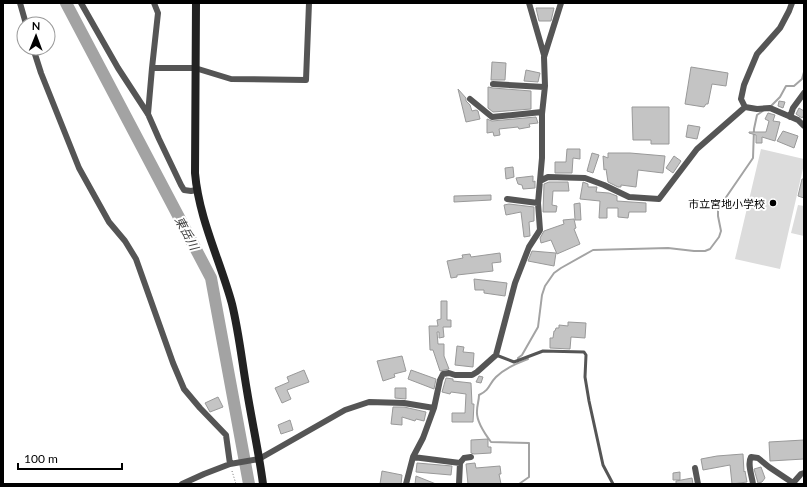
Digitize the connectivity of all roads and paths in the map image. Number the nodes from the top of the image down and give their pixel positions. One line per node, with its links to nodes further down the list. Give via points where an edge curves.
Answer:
1 (20, 3): 9 (street)
2 (81, 3): 20 (street)
3 (154, 3): 12 (street, via 158,13)
4 (196, 3): 13 (street)
5 (309, 3): 13 (street, via 306,80 231,79)
6 (529, 3): 11 (street)
7 (561, 3): 11 (street)
8 (792, 3): 18 (street, via 780,28 757,54 744,85 741,99)
9 (24, 16)
10 (36, 56): 35 (street, via 79,168 109,222 125,240 136,259 184,389 226,435)
11 (544, 57): 15 (street)
12 (152, 68): 13 (street); 20 (street)
13 (195, 68): 26 (street)
14 (493, 84): 15 (street)
15 (544, 87): 19 (street)
16 (804, 93): 21 (street)
17 (470, 99): 22 (street)
18 (745, 107): 21 (street, via 770,108); 25 (street, via 697,149 659,199 629,197 585,178 548,177)
19 (542, 112): 22 (street); 25 (street)
20 (148, 114): 26 (street, via 184,190)
21 (790, 116): 24 (street)
22 (492, 117): 23 (street)
23 (484, 118)
24 (804, 126)
25 (540, 181): 28 (street)
26 (196, 190): 33 (street, via 232,304)
27 (507, 199): 28 (street)
28 (538, 203): 29 (street, via 540,230 529,247 515,283)
29 (496, 355): 30 (street, via 472,375 443,374); 44 (lane, via 514,362 543,351 584,352 585,376 595,430 603,465)
30 (434, 408): 31 (street); 33 (street, via 404,403 369,402 344,410)
31 (413, 457): 34 (street); 42 (street)
32 (471, 457): 34 (street, via 464,458)
33 (260, 459): 35 (street); 41 (street)
34 (460, 463): 43 (street)
35 (230, 464): 39 (street); 40 (path)
36 (695, 468): 45 (street)
37 (804, 472): 38 (street)
38 (792, 483): 46 (street, via 758,458 751,457 749,460)
39 (182, 484)
40 (236, 484)
41 (263, 484)
42 (406, 484)
43 (460, 484)
44 (612, 484)
45 (698, 484)
46 (753, 484)

